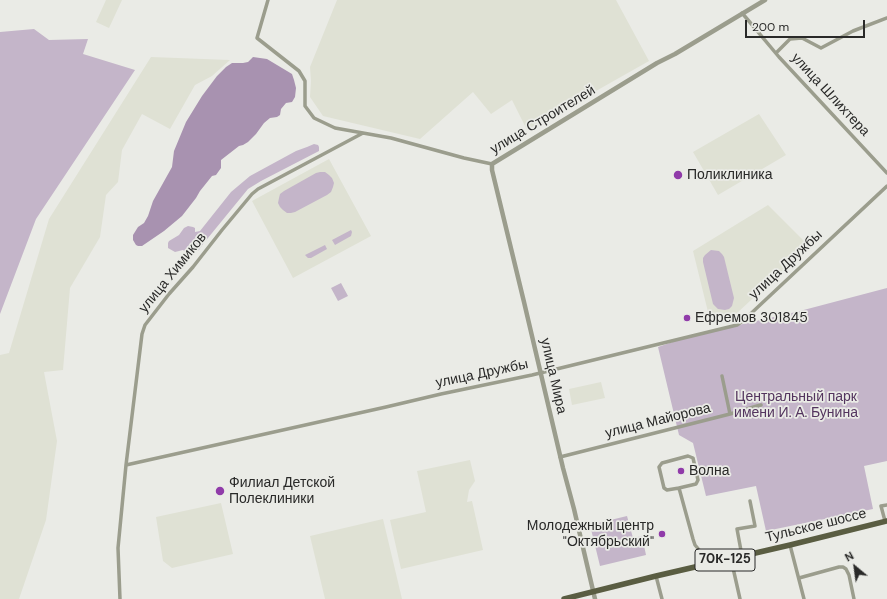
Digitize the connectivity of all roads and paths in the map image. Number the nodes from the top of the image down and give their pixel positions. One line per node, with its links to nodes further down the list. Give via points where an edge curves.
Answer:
1 (268, 0): 6 (street, улица Строителей, via 257,38 299,71 304,81 305,106 314,118 335,128)
2 (765, 0): 3 (street, улица Строителей)
3 (742, 13): 5 (street, улица Шлихтера); 7 (street, улица Строителей)
4 (887, 18): 5 (street, via 853,31 821,48 802,38 790,39)
5 (776, 53): 8 (street, улица Шлихтера)
6 (362, 133): 7 (street, улица Строителей); 15 (street, улица Химиков, via 252,194 145,325)
7 (492, 164): 10 (street, улица Мира)
8 (887, 173)
9 (887, 186): 10 (street, улица Дружбы, via 737,324)
10 (541, 373): 14 (street, улица Мира); 15 (street, улица Дружбы)
11 (722, 376): 13 (street)
12 (760, 405): 13 (street, улица Майорова)
13 (730, 414): 14 (street, улица Майорова)
14 (560, 457): 26 (street, улица Мира)
15 (126, 465): 27 (street, улица Химиков, via 118,548)
16 (680, 488): 16 (street, via 664,488 659,467 662,463 688,456 693,458 698,480 696,484); 23 (street, via 695,545)
17 (750, 501): 21 (street, via 755,526 737,529)
18 (887, 504): 19 (street, via 881,506)
19 (886, 521): 20 (main road, Тульское шоссе / 70К-125)
20 (790, 545): 21 (main road, Тульское шоссе / 70К-125); 25 (street)
21 (742, 556): 22 (main road, Тульское шоссе / 70К-125)
22 (731, 559): 23 (main road, Тульское шоссе / 70К-125); 31 (street)
23 (710, 563): 24 (main road, Тульское шоссе / 70К-125)
24 (656, 576): 26 (main road, Тульское шоссе / 70К-125); 30 (street)
25 (799, 578): 32 (street); 33 (street, via 843,567 849,576)
26 (593, 592): 28 (main road, Тульское шоссе / 70К-125); 29 (street, улица Мира)
27 (120, 599)
28 (564, 599)
29 (595, 599)
30 (662, 599)
31 (740, 599)
32 (804, 599)
33 (854, 599)

